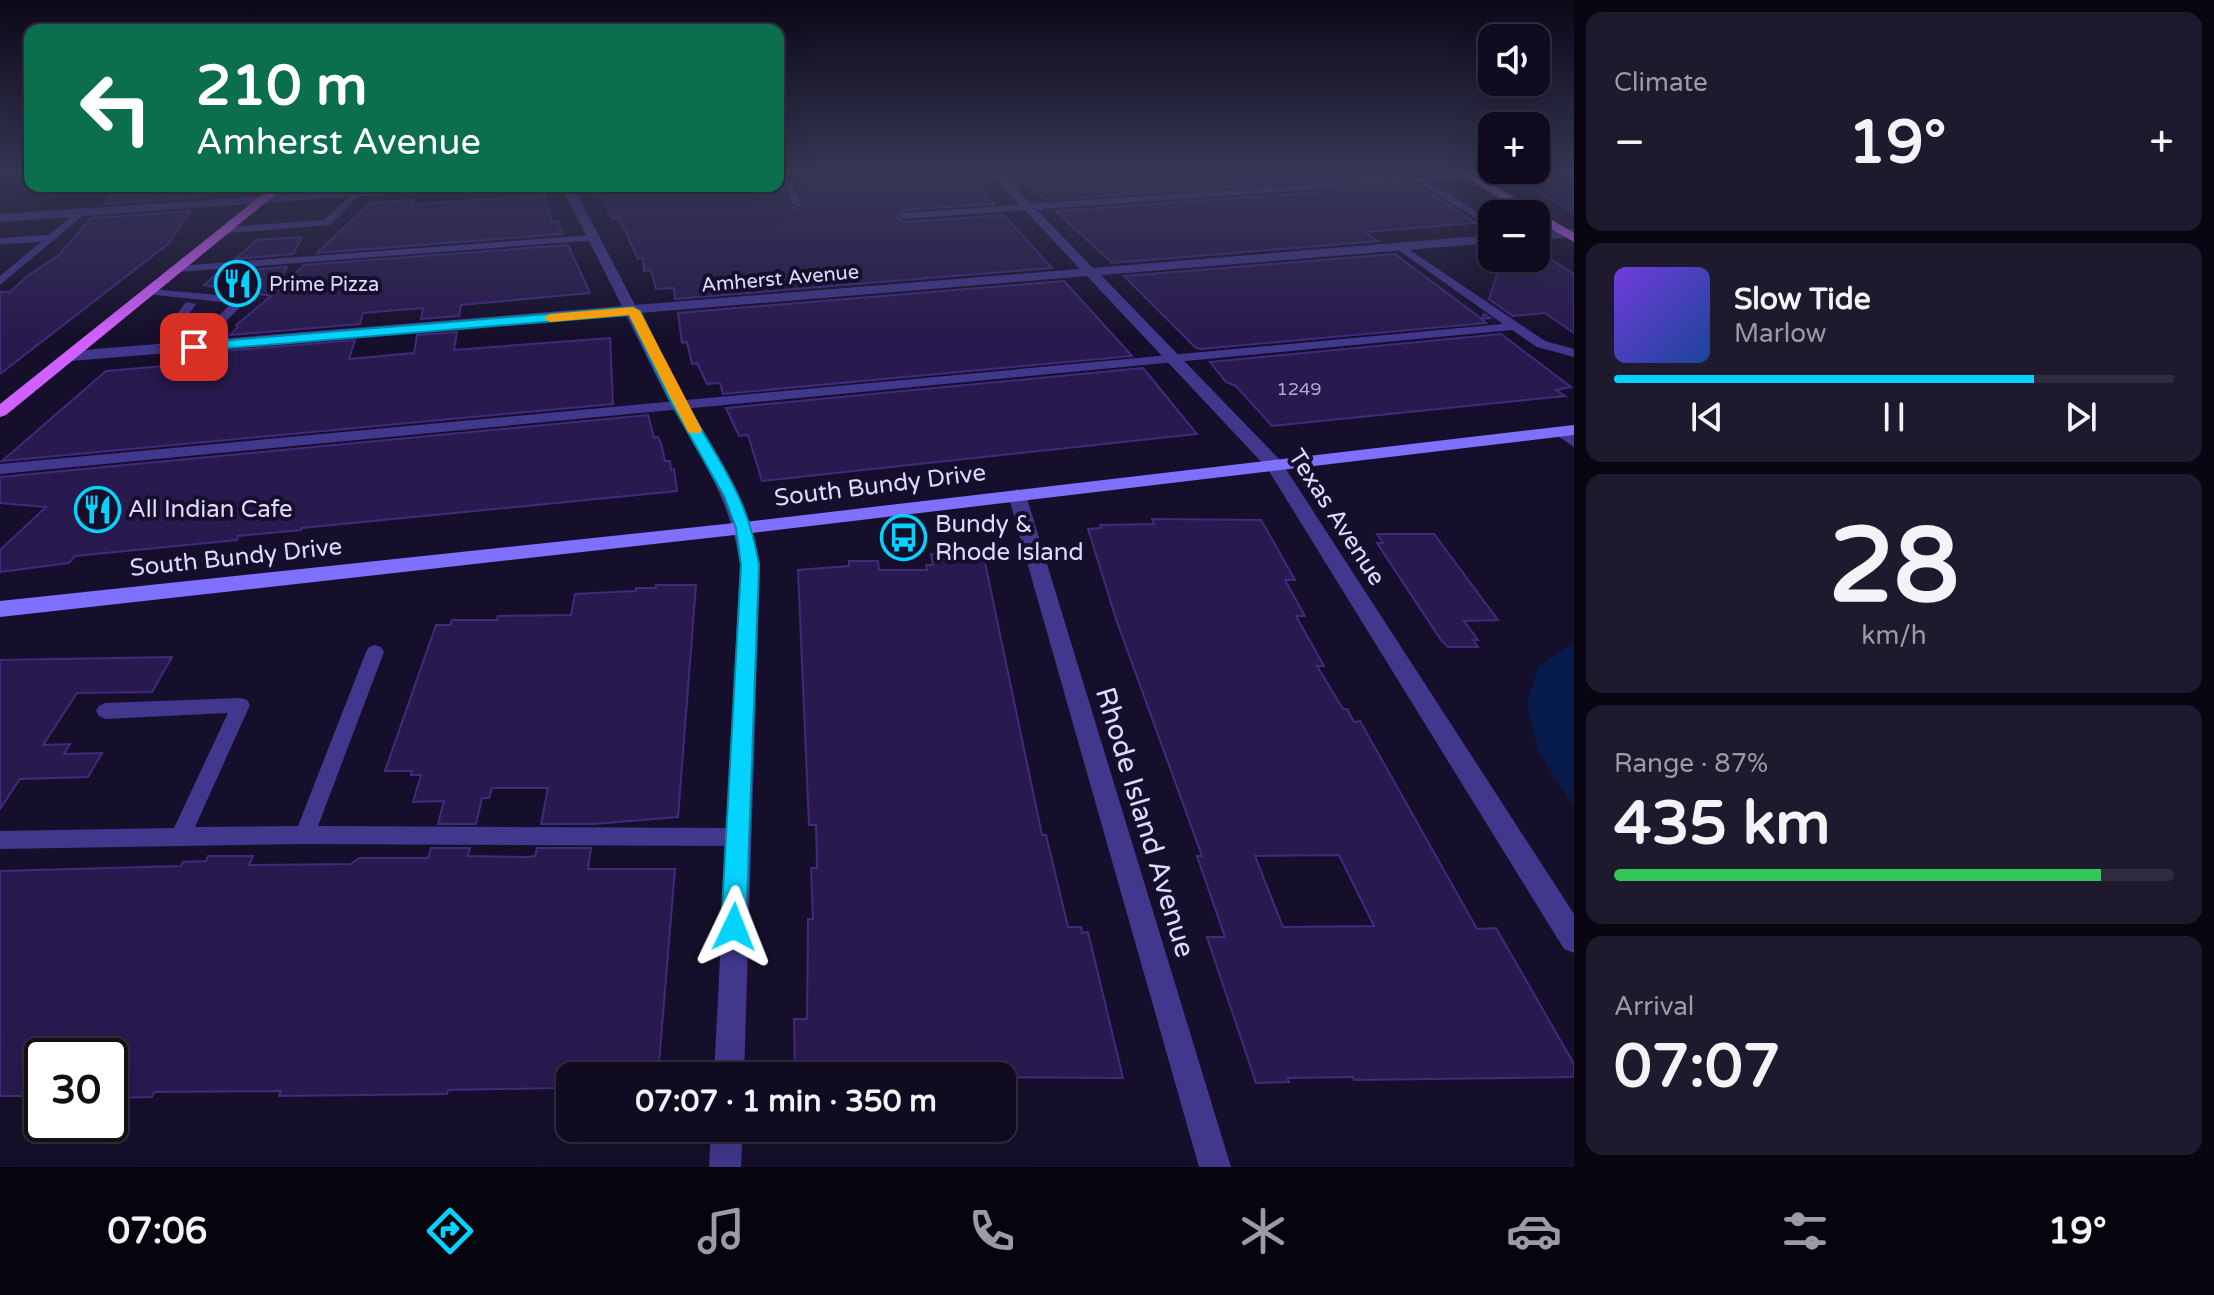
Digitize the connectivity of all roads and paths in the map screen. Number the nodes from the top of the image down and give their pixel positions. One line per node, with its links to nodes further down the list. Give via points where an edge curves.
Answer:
1 (64, 227): 9 (lane)
2 (230, 227): 6 (main road)
3 (263, 227): 6 (lane)
4 (588, 227): 10 (street)
5 (1047, 227): 15 (street, Texas Avenue)
6 (227, 230): 14 (main road)
7 (1572, 235): 8 (street)
8 (1550, 236)
9 (52, 238): 12 (lane); 16 (lane)
10 (593, 238): 14 (lane); 20 (street)
11 (1478, 240): 13 (street, Amherst Avenue)
12 (0, 241)
13 (1401, 247): 15 (street, Amherst Avenue); 22 (lane)
14 (178, 269): 17 (main road)
15 (1089, 271): 20 (street, Amherst Avenue); 27 (street, Texas Avenue)
16 (0, 282)
17 (150, 292): 18 (lane); 26 (main road)
18 (211, 298): 21 (lane, via 197,311); 21 (lane, via 241,300)
19 (190, 304): 21 (lane, via 184,319 192,326)
20 (633, 311): 24 (street, Amherst Avenue); 29 (street)
21 (211, 325): 24 (lane)
22 (1514, 326): 23 (lane); 27 (lane)
23 (1541, 344): 25 (lane); 28 (lane, via 1545,352)
24 (194, 347): 26 (street, Amherst Avenue)
25 (1574, 353)
26 (71, 356): 30 (main road)
27 (1171, 357): 29 (lane); 32 (street, Texas Avenue)
28 (1574, 365)
29 (679, 404): 33 (lane); 35 (street, via 732,496)
30 (0, 412)
31 (1569, 435): 32 (main road, South Bundy Drive)
32 (1274, 464): 34 (main road, South Bundy Drive); 43 (street, Texas Avenue)
33 (0, 469)
34 (1017, 495): 35 (main road, South Bundy Drive); 47 (street, Rhode Island Avenue)
35 (744, 528): 36 (main road, South Bundy Drive); 41 (street, via 750,565)
36 (0, 609)
37 (375, 652): 39 (lane)
38 (105, 711): 40 (lane, via 241,705)
39 (304, 835): 40 (lane); 41 (lane)
40 (180, 837): 42 (lane)
41 (737, 837): 44 (street)
42 (0, 840)
43 (1574, 939)
44 (729, 1062)
45 (726, 1142): 46 (street)
46 (725, 1167)
47 (1215, 1167)

